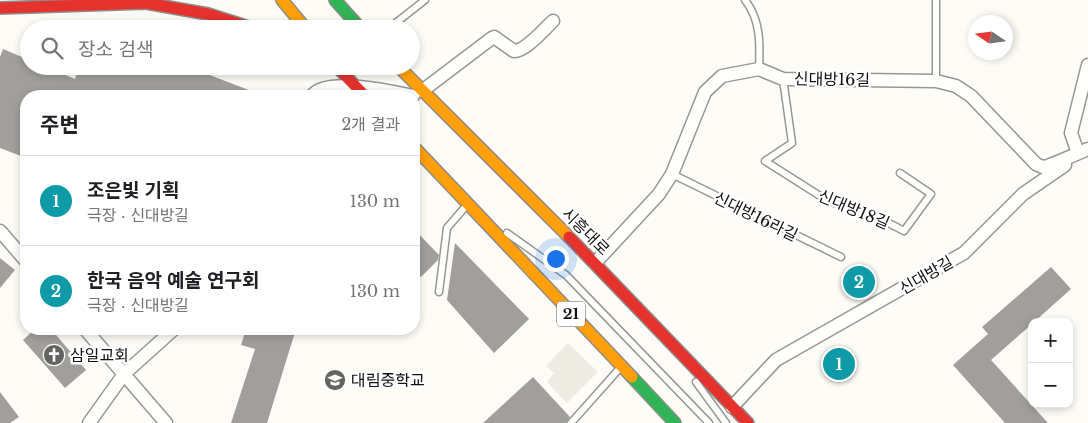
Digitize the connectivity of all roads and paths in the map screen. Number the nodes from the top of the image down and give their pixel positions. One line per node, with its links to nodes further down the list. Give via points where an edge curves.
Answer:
1 (282, 0): 9 (main road)
2 (335, 0): 10 (main road)
3 (425, 0): 11 (lane)
4 (745, 0): 14 (lane, via 752,9 760,40)
5 (936, 0): 18 (lane)
6 (123, 2): 7 (main road); 8 (main road, via 146,3)
7 (0, 8)
8 (227, 20)
9 (299, 20)
10 (353, 20)
11 (399, 20)
12 (553, 21): 24 (street, via 516,52 492,38)
13 (1088, 65): 27 (street, via 1071,133)
14 (759, 69): 17 (street, 신대방16길); 30 (street, via 722,76 704,92)
15 (345, 75): 19 (main road)
16 (404, 75): 23 (main road)
17 (783, 78): 18 (street, 신대방16길); 29 (lane, 신대방18길, via 792,143 765,162 828,201 877,216 904,231 931,194)
18 (936, 81): 27 (street, 신대방16길, via 956,86 971,96 1036,164 1051,166)
19 (356, 86): 20 (street); 21 (main road); 22 (street)
20 (321, 90)
21 (360, 90)
22 (387, 90)
23 (413, 90)
24 (420, 91)
25 (420, 96): 26 (street)
26 (432, 100): 35 (main road, 시흥대로)
27 (1083, 151): 42 (street, 신대방길, via 1023,194 964,253 776,360)
28 (420, 154): 31 (main road, 21)
29 (900, 173)
30 (672, 174): 34 (lane, 신대방16라길); 35 (street, via 659,194)
31 (468, 205): 36 (lane, via 447,228); 40 (main road, 21); 47 (lane, via 566,275)
32 (0, 231): 33 (street)
33 (20, 254)
34 (841, 257)
35 (595, 262): 37 (main road, 시흥대로)
36 (440, 292)
37 (654, 325): 42 (main road, 시흥대로); 48 (lane)
38 (90, 335): 41 (street)
39 (167, 335): 41 (street)
40 (621, 367): 45 (lane); 46 (main road, 21)
41 (124, 374): 43 (street); 44 (street)
42 (732, 407): 49 (main road, 시흥대로)
43 (89, 423)
44 (166, 423)
45 (570, 423)
46 (675, 423)
47 (709, 423)
48 (726, 423)
49 (748, 423)

